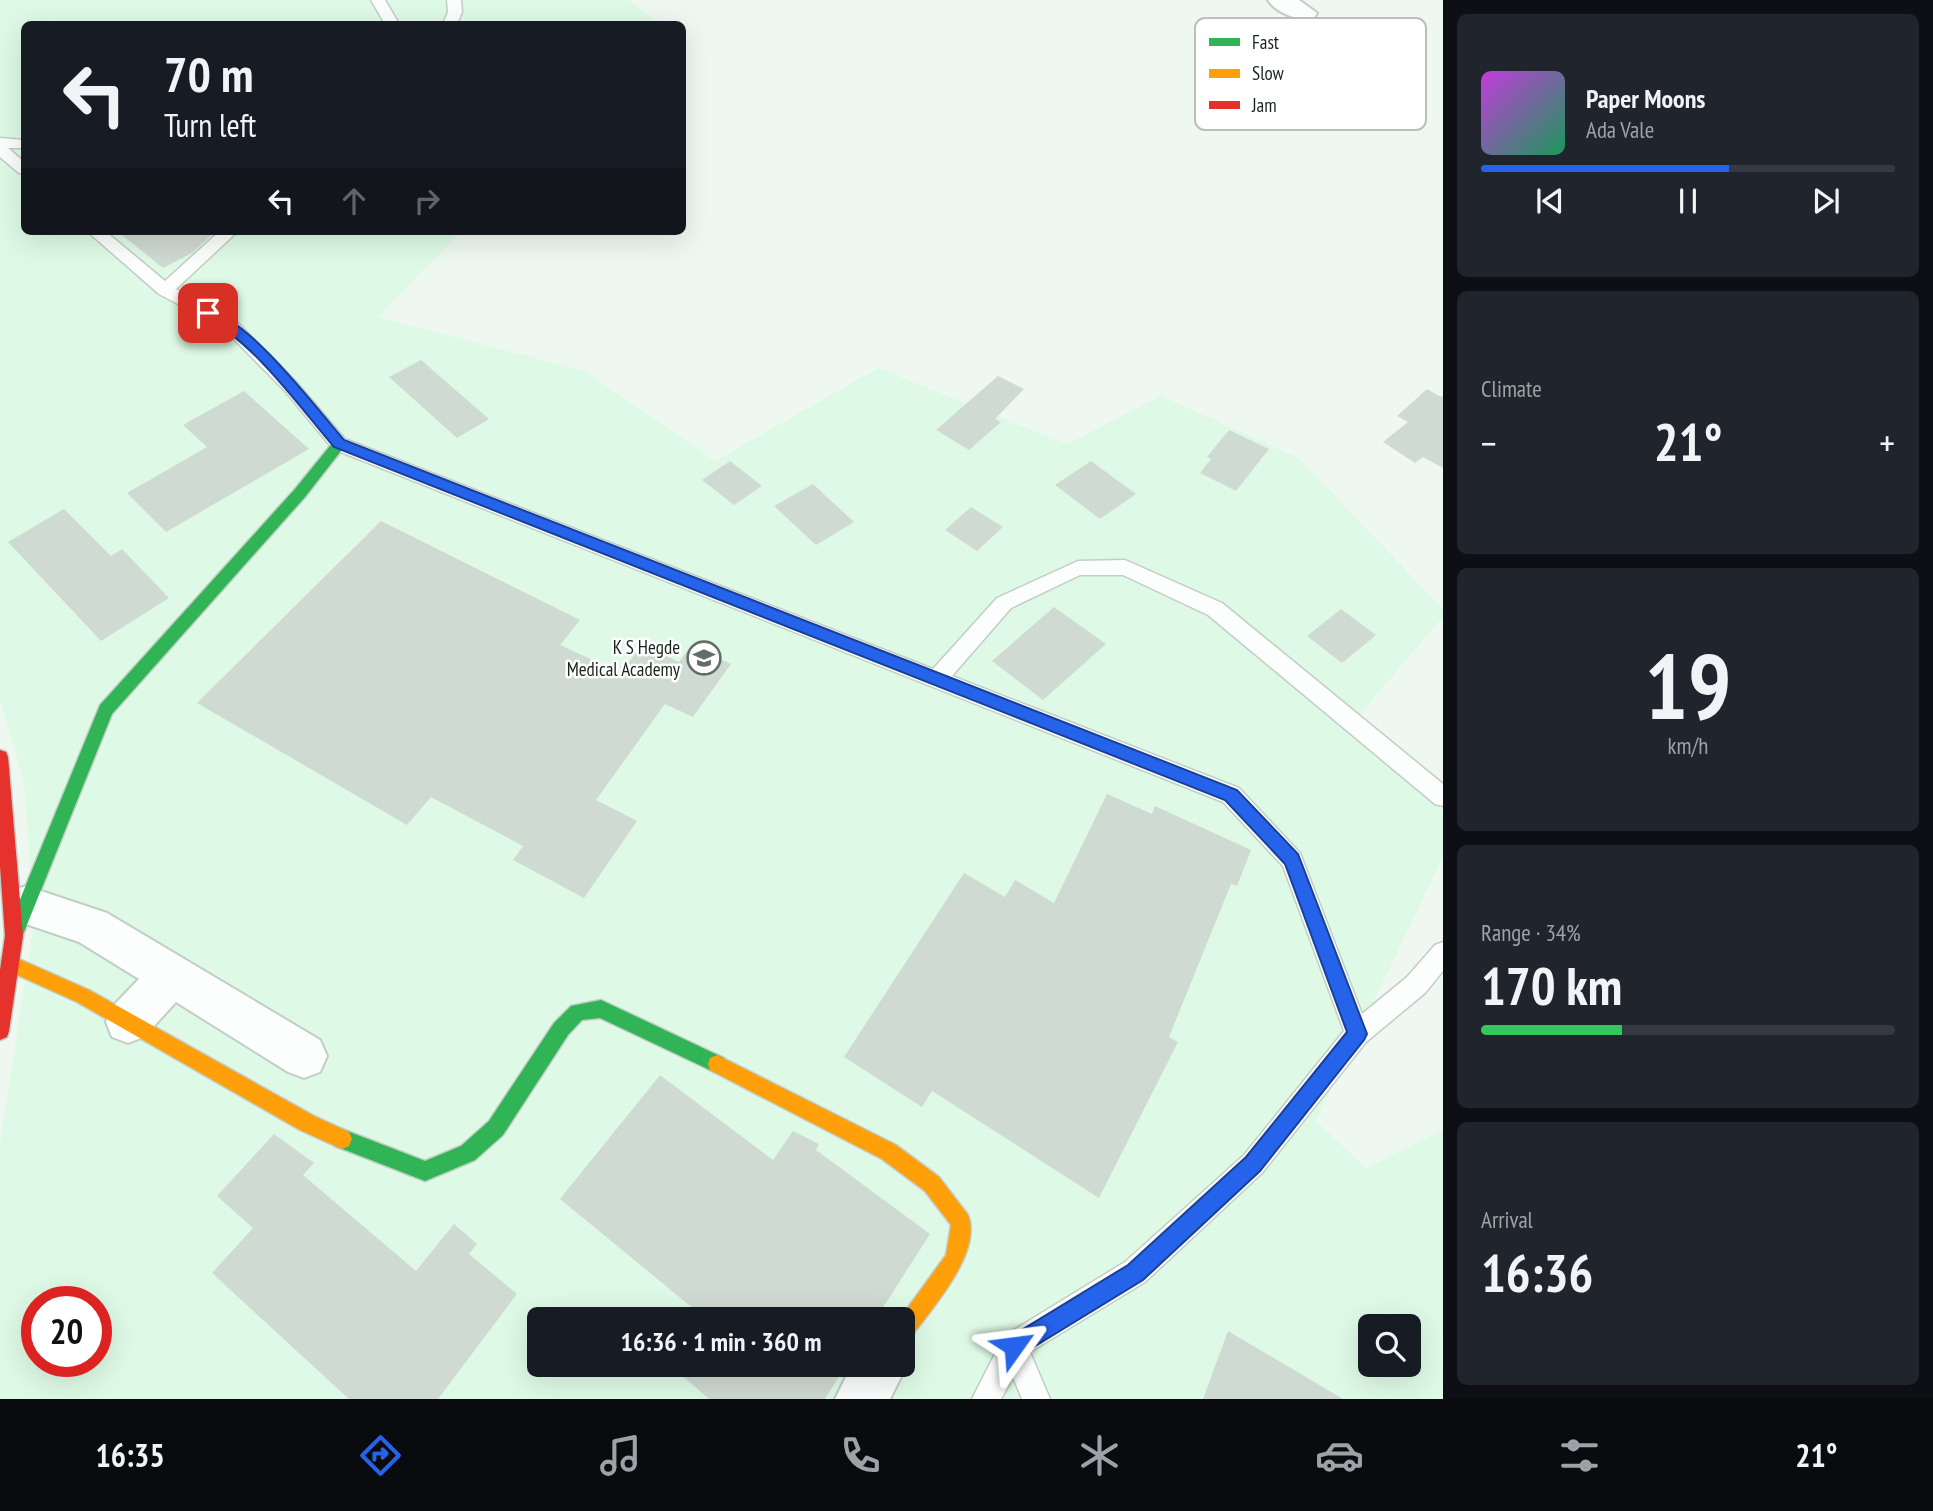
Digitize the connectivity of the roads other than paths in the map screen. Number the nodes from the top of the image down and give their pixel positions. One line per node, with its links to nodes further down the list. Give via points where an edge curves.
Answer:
1 (378, 0): 5 (lane)
2 (454, 0): 6 (lane)
3 (1280, 0): 4 (street)
4 (1305, 13)
5 (391, 21)
6 (452, 21)
7 (0, 143): 8 (lane)
8 (21, 144)
9 (0, 149): 10 (lane)
10 (21, 167)
11 (100, 235): 13 (lane)
12 (226, 235): 13 (lane)
13 (165, 290): 14 (lane, via 229,324)
14 (339, 444): 15 (lane); 18 (street, via 106,710)
15 (937, 679): 17 (lane, via 1004,603 1078,568 1125,567 1215,608); 24 (lane, via 1231,795 1292,860)
16 (0, 757): 18 (street)
17 (1443, 797)
18 (20, 920): 20 (street); 21 (street, via 92,928)
19 (1443, 953): 24 (lane, via 1416,985)
20 (10, 963): 22 (street); 23 (street)
21 (172, 975): 22 (street); 25 (street)
22 (128, 1022): 26 (street, via 307,1123 425,1171 468,1153 496,1128 561,1030 577,1012 601,1009 889,1152 932,1184 961,1222 956,1259)
23 (0, 1031)
24 (1357, 1034): 27 (lane, via 1253,1164 1135,1272)
25 (304, 1056)
26 (915, 1315)
27 (1014, 1346): 30 (lane); 31 (lane)
28 (874, 1377): 29 (street)
29 (861, 1399)
30 (986, 1399)
31 (1036, 1399)

